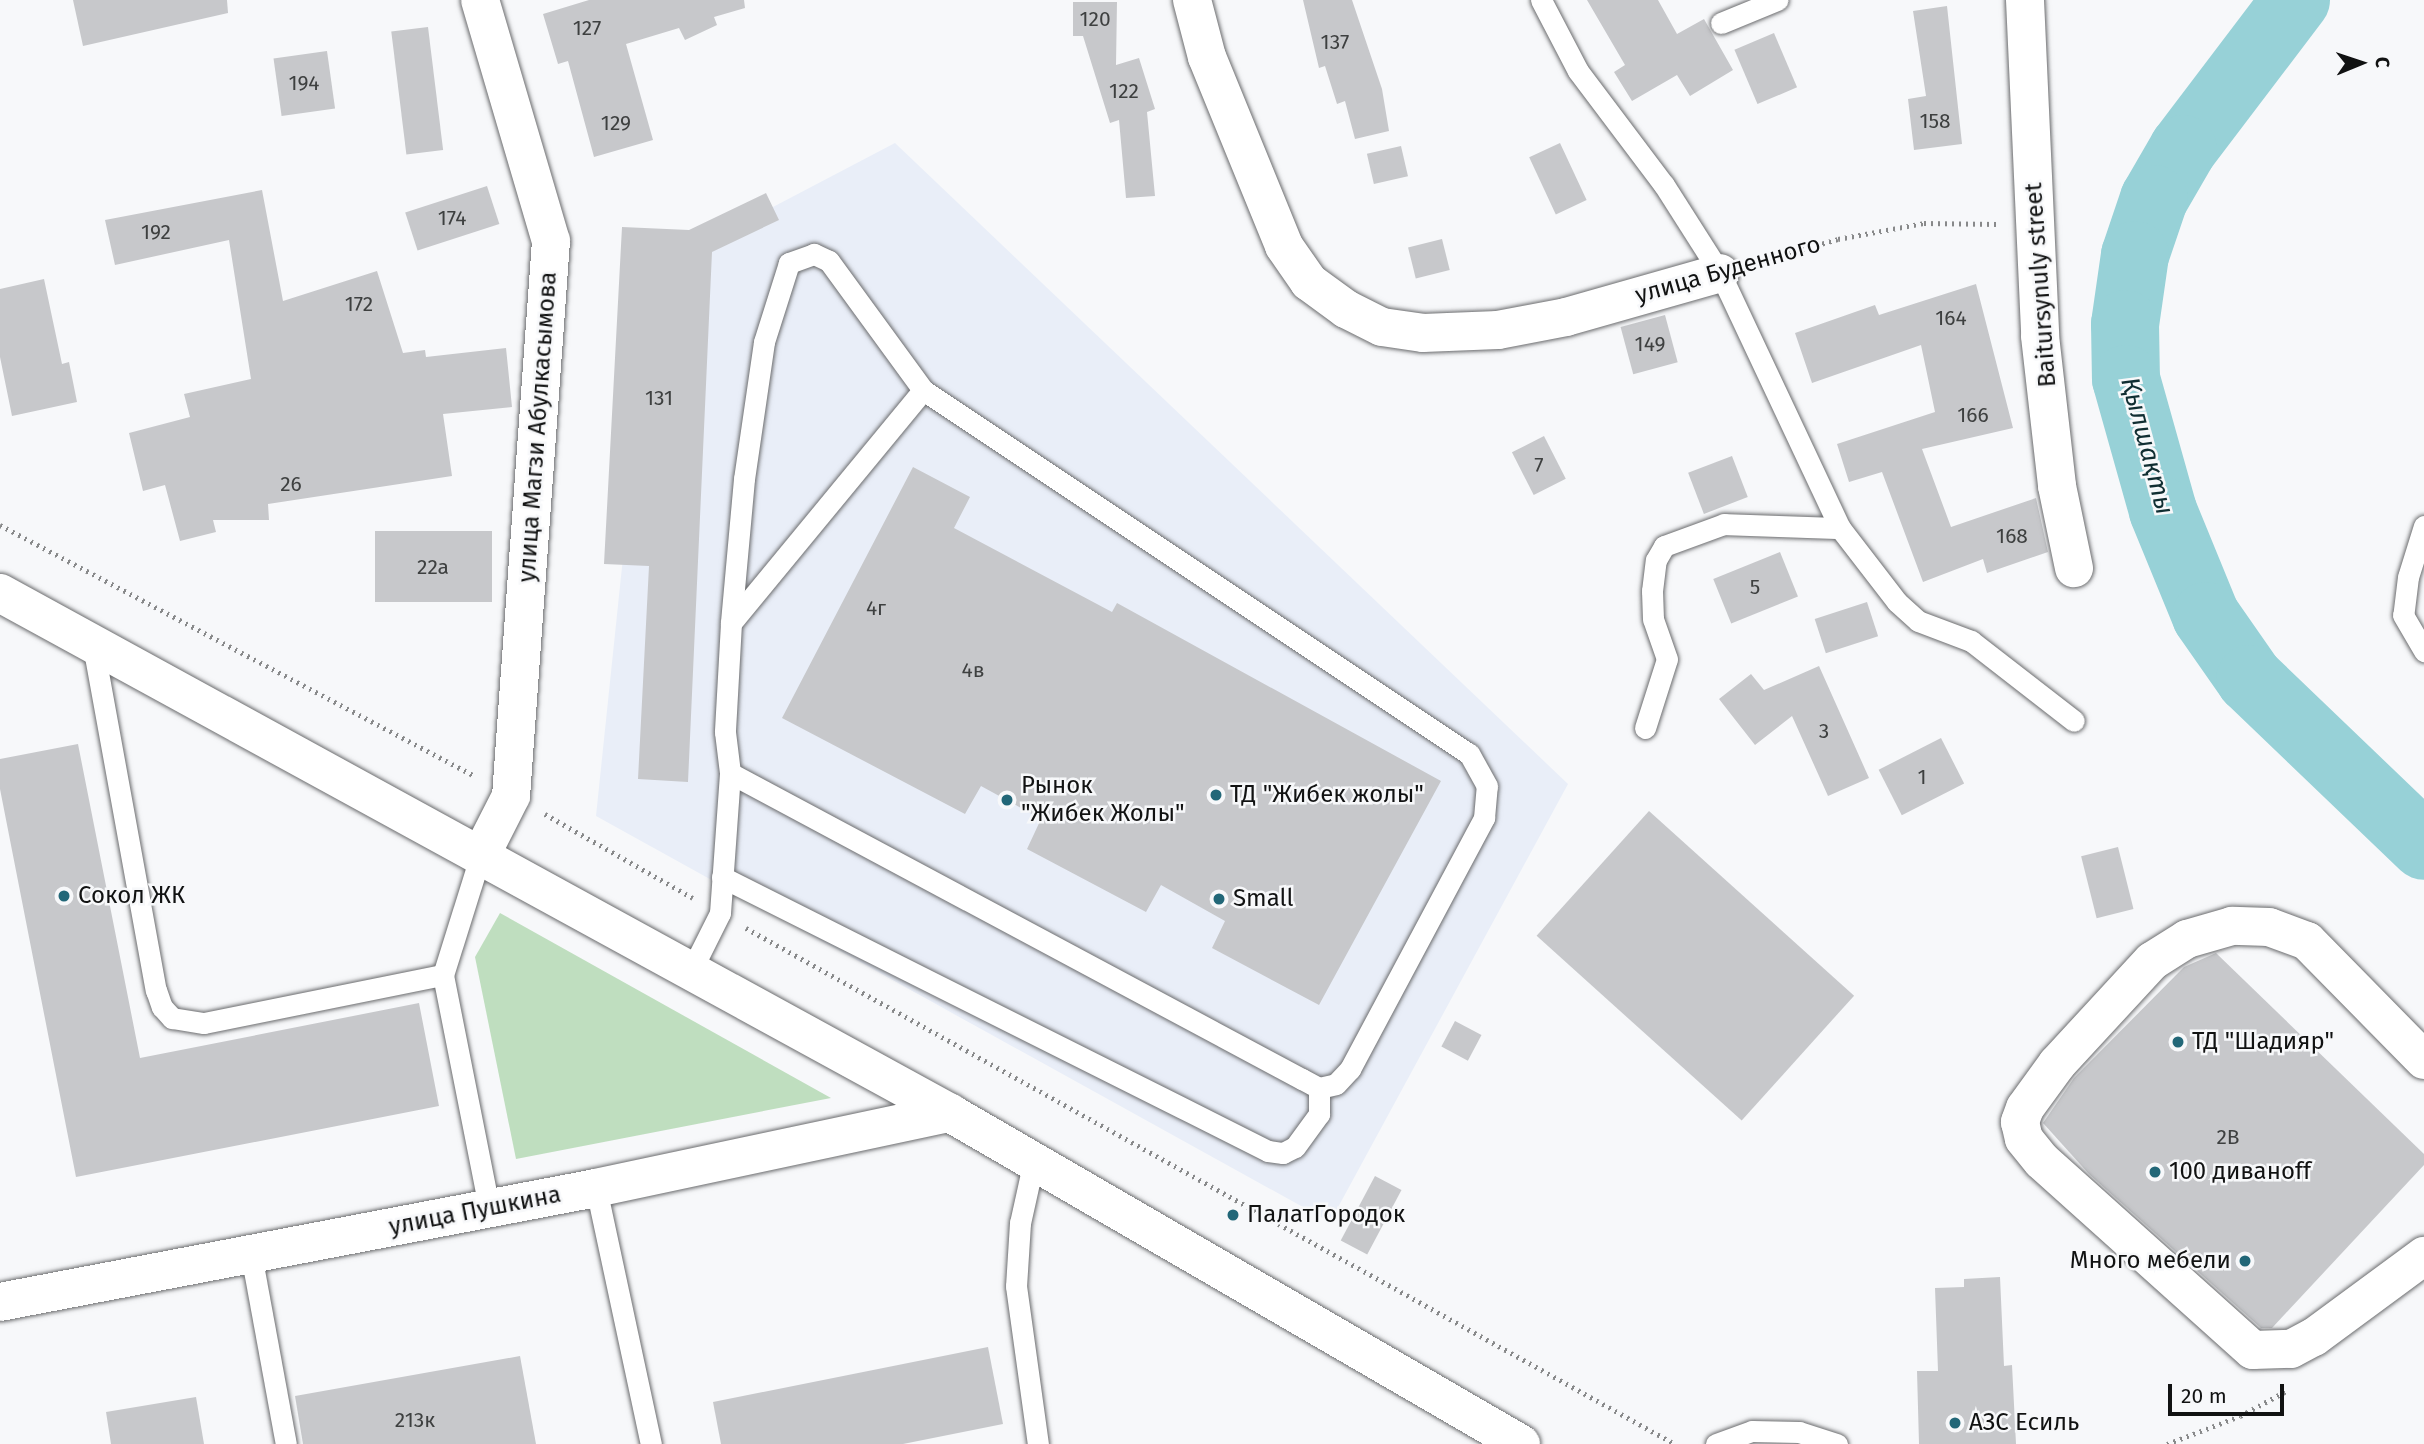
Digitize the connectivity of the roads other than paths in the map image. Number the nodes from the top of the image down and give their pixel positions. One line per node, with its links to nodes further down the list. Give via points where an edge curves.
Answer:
1 (480, 0): 19 (street, улица Магзи Абулкасымова, via 551,241 511,796)
2 (1192, 0): 7 (street, улица Буденного, via 1207,57 1283,246 1309,282 1346,309 1382,327 1423,334 1498,330 1566,317)
3 (1541, 0): 7 (lane, via 1578,71 1664,185)
4 (1777, 0): 6 (lane)
5 (2025, 0): 11 (street, Baitursynuly street, via 2042,348 2057,486)
6 (1721, 23)
7 (1720, 273): 10 (lane)
8 (923, 390): 13 (lane); 13 (lane, via 829,261 803,255 789,263 764,342 744,479); 24 (lane, via 1469,754 1479,768 1487,786 1484,818 1350,1069 1336,1084)
9 (2424, 526): 15 (lane, via 2408,577 2403,615)
10 (1840, 528): 16 (lane, via 1897,603 1917,621 1971,641); 17 (lane, via 1724,524 1664,545 1656,560 1652,592 1653,619 1667,659)
11 (2074, 568)
12 (0, 593): 14 (street)
13 (731, 622): 18 (lane, via 725,732)
14 (93, 645): 19 (street); 22 (lane, via 156,990 172,1018 204,1023)
15 (2424, 651)
16 (2074, 721)
17 (1645, 728)
18 (730, 773): 20 (lane); 24 (lane)
19 (480, 858): 21 (street); 22 (lane)
20 (722, 877): 21 (lane, via 720,913); 24 (lane, via 1268,1151 1283,1153 1294,1147 1319,1114)
21 (691, 971): 25 (street)
22 (443, 975): 28 (lane)
23 (2424, 1060): 30 (street, via 2307,941 2269,928 2232,926 2187,939 2152,961 2057,1064 2020,1122 2024,1139 2042,1161 2253,1350 2291,1349 2314,1337)
24 (1319, 1088)
25 (950, 1113): 26 (street); 27 (street, улица Пушкина)
26 (1034, 1160): 34 (lane, via 1020,1223 1016,1286); 35 (street)
27 (596, 1188): 28 (street, улица Пушкина); 33 (lane)
28 (489, 1208): 29 (street, улица Пушкина)
29 (251, 1254): 31 (street, улица Пушкина); 32 (lane)
30 (2424, 1256)
31 (0, 1302)
32 (286, 1444)
33 (651, 1444)
34 (1038, 1444)
35 (1521, 1444)
36 (1716, 1444): 37 (lane, via 1752,1431 1799,1432)
37 (1838, 1444)

